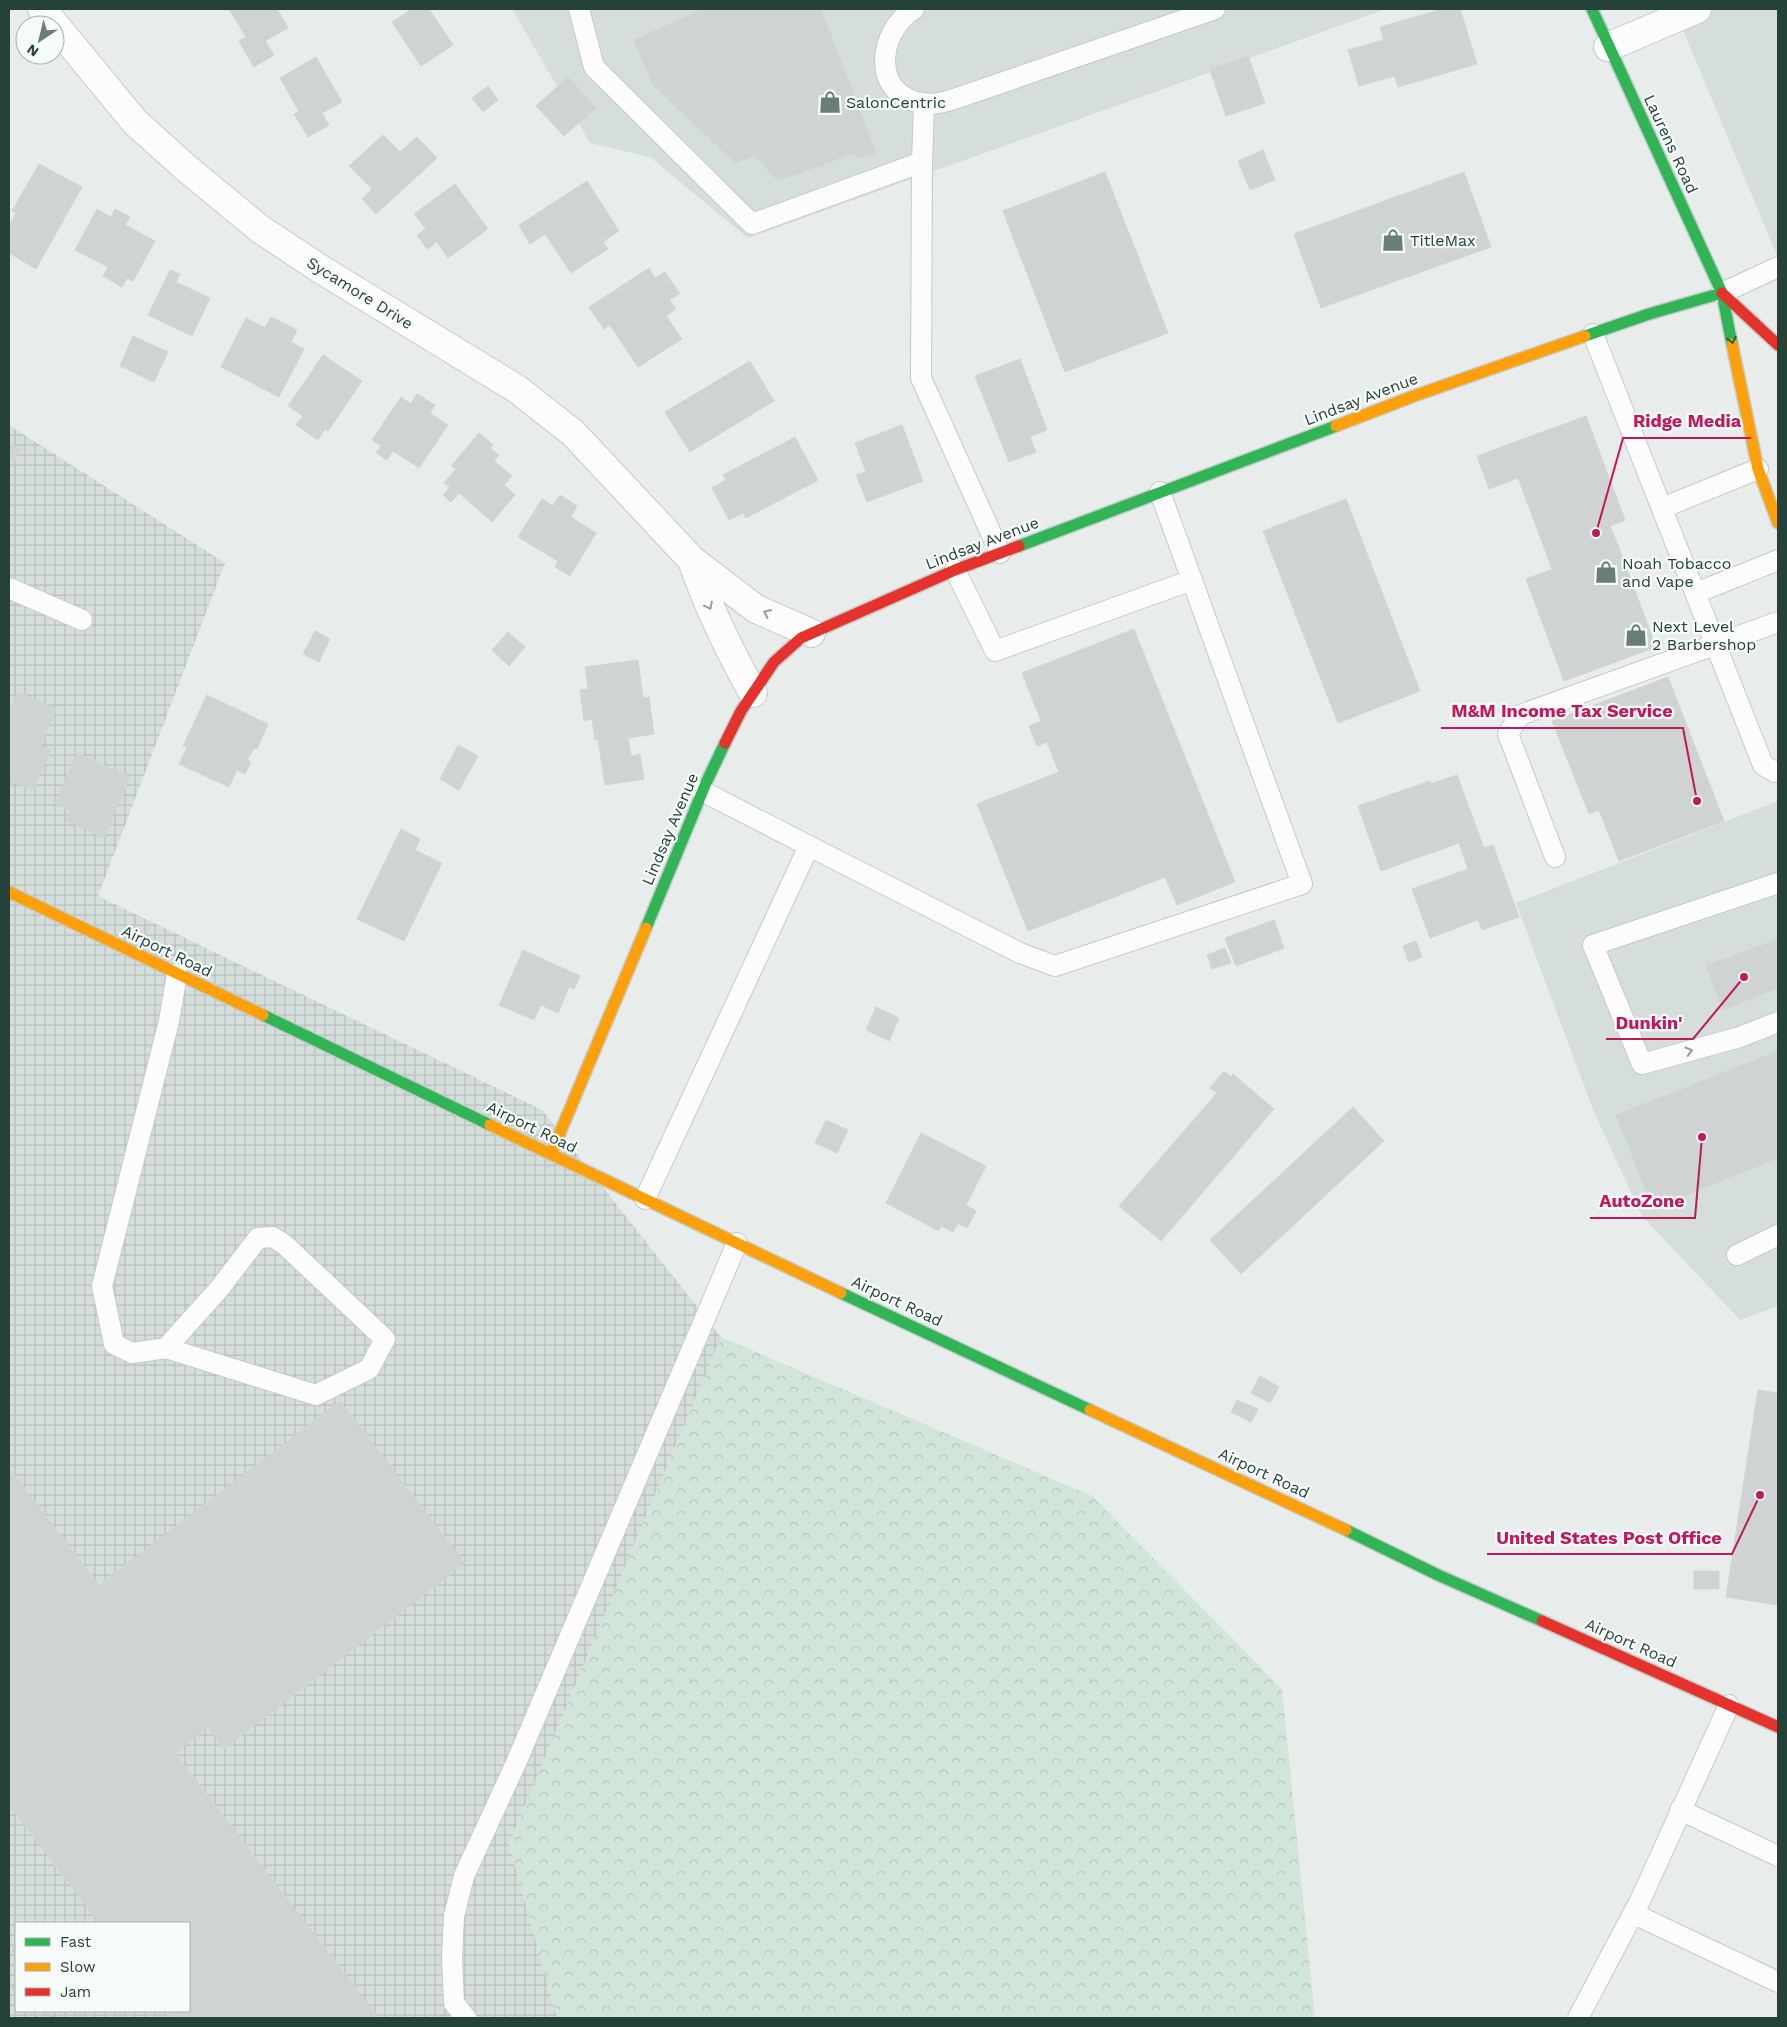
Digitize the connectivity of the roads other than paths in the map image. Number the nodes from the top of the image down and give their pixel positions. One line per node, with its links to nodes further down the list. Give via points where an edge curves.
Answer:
1 (42, 9): 19 (street, Sycamore Drive, via 135,122 185,167 260,229 517,388 573,433)
2 (579, 9): 9 (lane, via 594,67 752,224)
3 (914, 9): 8 (lane, via 889,36 884,60 892,84 900,94)
4 (1215, 9): 8 (lane, via 972,93)
5 (1592, 9): 7 (street, Laurens Road)
6 (1697, 9): 7 (street)
7 (1608, 47): 11 (street, Laurens Road)
8 (924, 104): 9 (lane)
9 (922, 162): 18 (lane, via 920,378)
10 (1778, 267): 11 (lane)
11 (1722, 293): 12 (street, Lindsay Avenue); 13 (street, Laurens Road); 14 (street, Laurens Road, one-way to 14)
12 (1594, 334): 15 (street, Lindsay Avenue, via 1414,396); 16 (lane)
13 (1778, 345)
14 (1758, 469): 16 (lane); 17 (street, Laurens Road)
15 (1160, 492): 18 (street, Lindsay Avenue); 22 (lane)
16 (1662, 508): 24 (lane)
17 (1778, 523)
18 (1000, 553): 21 (street, Lindsay Avenue)
19 (692, 560): 27 (street, Sycamore Drive, one-way to 19, via 756,609); 29 (street, Sycamore Drive, one-way to 29, via 705,598)
20 (1778, 560): 24 (lane)
21 (955, 570): 22 (lane, via 994,651); 27 (street, Lindsay Avenue)
22 (1192, 580): 32 (lane, via 1302,884 1055,966 1020,953)
23 (9, 588): 25 (lane)
24 (1696, 593): 28 (lane)
25 (82, 620)
26 (1778, 622): 28 (lane)
27 (811, 634): 29 (street, Lindsay Avenue, via 801,638 774,662)
28 (1717, 645): 30 (lane, via 1763,765); 33 (lane, via 1520,715 1508,734)
29 (753, 693): 31 (street, Lindsay Avenue)
30 (1778, 771)
31 (702, 790): 32 (lane); 38 (street, Lindsay Avenue)
32 (810, 846): 39 (lane)
33 (1555, 857)
34 (1778, 883): 37 (lane, one-way to 37, via 1593,945 1642,1064 1740,1037)
35 (9, 892): 36 (street, Airport Road)
36 (177, 974): 38 (street, Airport Road); 43 (lane, via 169,1021 102,1286 114,1344 132,1353)
37 (1778, 1022)
38 (551, 1154): 39 (street, Airport Road)
39 (645, 1199): 41 (street, Airport Road)
40 (1778, 1235): 42 (lane)
41 (737, 1243): 44 (street, Airport Road, via 1438,1575); 50 (lane, via 516,1762 464,1876 454,1916 452,1958 454,2003)
42 (1736, 1255)
43 (166, 1348): 43 (lane, via 219,1289 258,1238 273,1237 385,1339 369,1369 316,1394)
44 (1729, 1705): 45 (street, Airport Road); 46 (lane)
45 (1778, 1727)
46 (1680, 1810): 47 (lane); 48 (lane)
47 (1778, 1856)
48 (1636, 1908): 49 (lane, via 1634,1914); 51 (lane)
49 (1778, 1982)
50 (466, 2018)
51 (1578, 2018)

